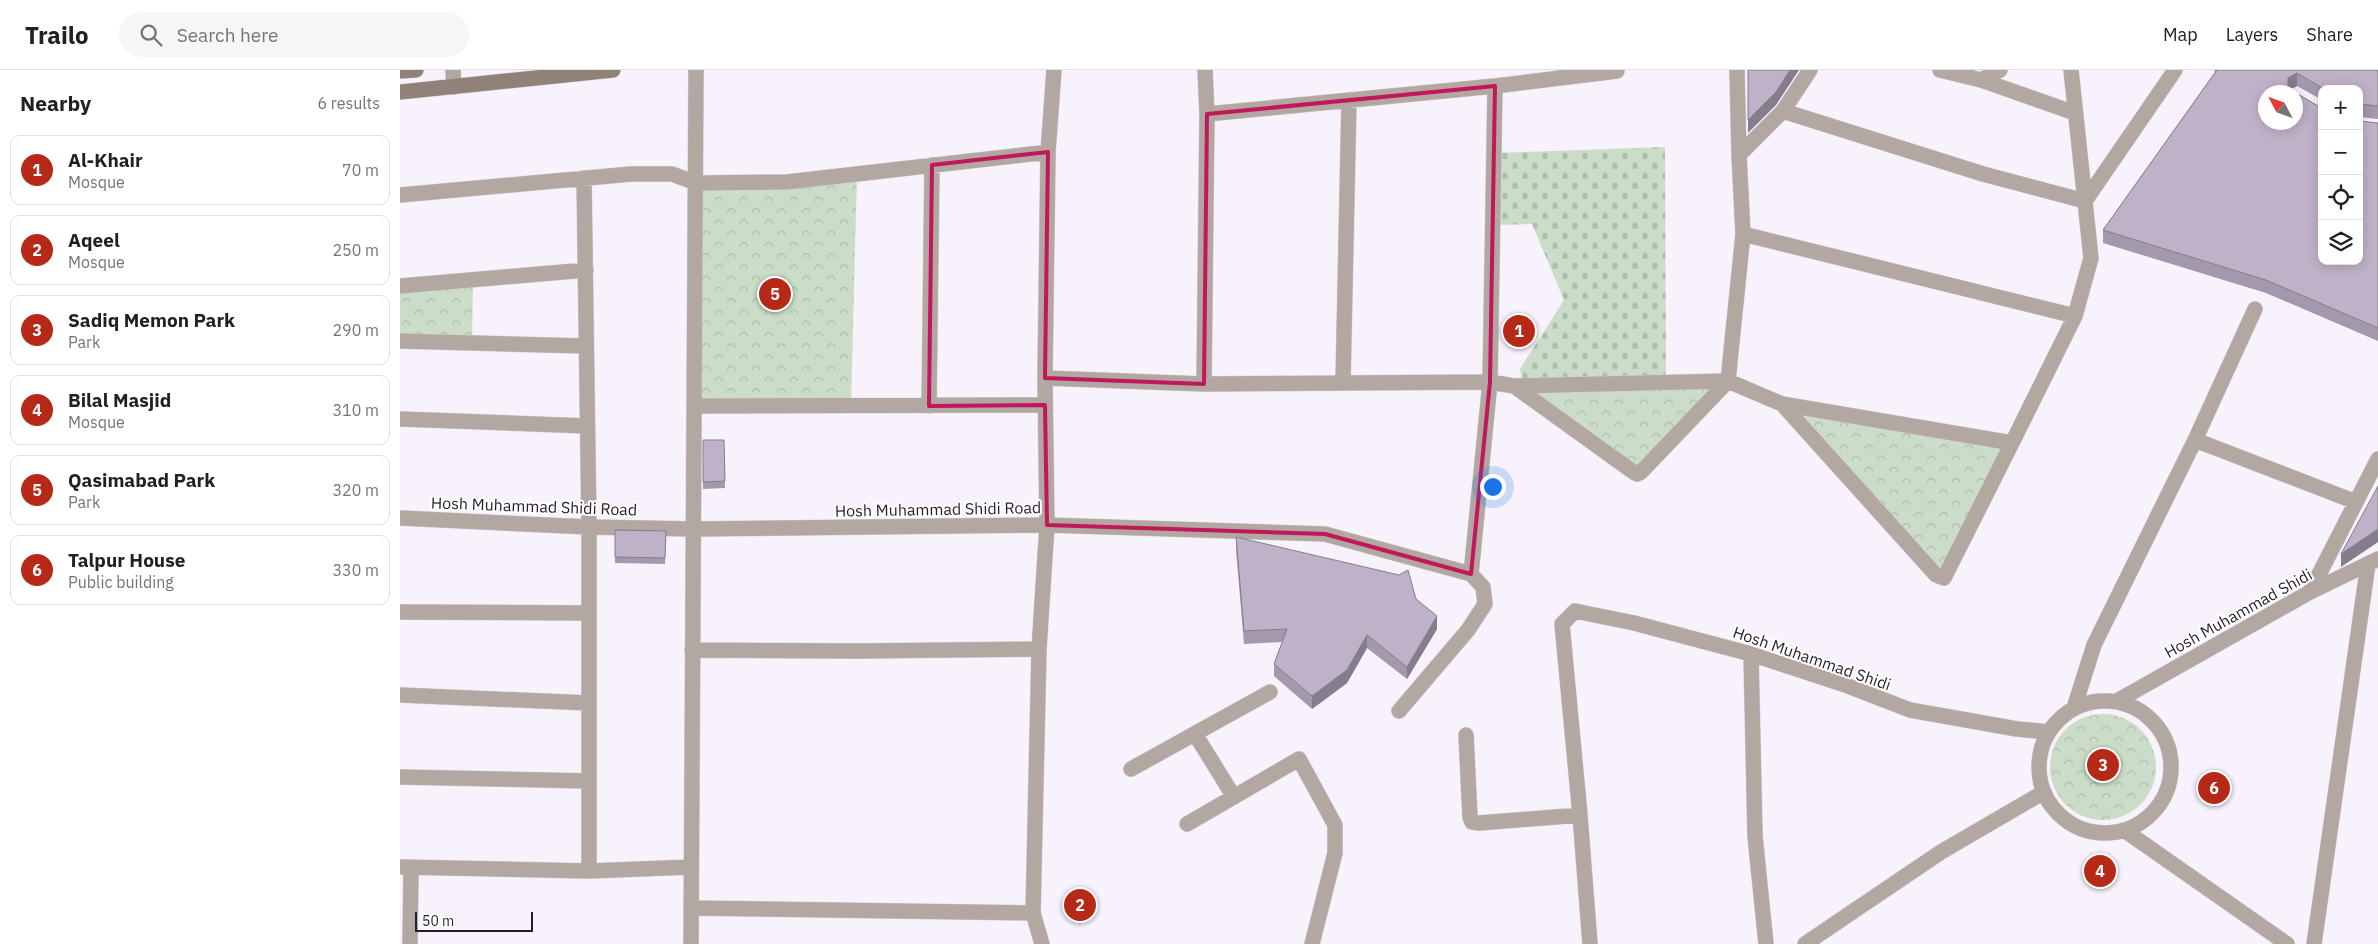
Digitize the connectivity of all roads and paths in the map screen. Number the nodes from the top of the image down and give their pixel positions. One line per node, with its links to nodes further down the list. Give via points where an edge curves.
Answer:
1 (416, 70): 13 (main road)
2 (453, 70): 17 (street)
3 (613, 70): 17 (main road)
4 (696, 70): 27 (street)
5 (1054, 70): 23 (street)
6 (1205, 70): 22 (street)
7 (1737, 70): 24 (street)
8 (1810, 70): 20 (street)
9 (1940, 70): 15 (street)
10 (2000, 70): 15 (street)
11 (2071, 70): 21 (street)
12 (2175, 70): 29 (street)
13 (400, 71)
14 (1617, 71): 16 (street)
15 (1981, 80): 21 (street)
16 (1495, 86): 19 (street); 40 (street)
17 (454, 87): 18 (main road)
18 (400, 92)
19 (1349, 100): 22 (street); 39 (street)
20 (1784, 112): 24 (street); 29 (street, via 1983,174)
21 (2075, 113): 29 (street)
22 (1207, 114): 41 (street)
23 (1048, 152): 25 (street); 37 (street)
24 (1739, 155): 30 (street)
25 (932, 165): 27 (street, via 787,182); 46 (street)
26 (584, 178): 27 (street, via 672,174); 28 (street); 31 (street)
27 (696, 183): 45 (street)
28 (400, 195)
29 (2085, 201): 34 (street, via 2091,258)
30 (1743, 234): 34 (street); 38 (street)
31 (586, 270): 32 (street); 36 (street)
32 (400, 286)
33 (2255, 309): 49 (street)
34 (2075, 316): 50 (street)
35 (400, 341): 36 (street)
36 (586, 346): 48 (street)
37 (1045, 378): 41 (street); 44 (street)
38 (1728, 381): 42 (street); 42 (street, via 1637,474); 43 (street)
39 (1343, 382): 40 (street); 41 (street)
40 (1490, 382): 42 (street); 58 (street)
41 (1204, 384)
42 (1514, 386)
43 (1782, 404): 50 (street); 50 (street, via 1936,575 1944,578)
44 (1045, 405): 46 (street); 54 (street)
45 (694, 406): 46 (street); 56 (street)
46 (929, 406)
47 (400, 419): 48 (street)
48 (588, 426): 55 (street)
49 (2194, 440): 52 (street); 69 (street, via 2094,645)
50 (2012, 443)
51 (2378, 459): 52 (street)
52 (2356, 502): 59 (street)
53 (400, 518): 55 (street, Hosh Muhammad Shidi Road)
54 (1047, 525): 56 (street, Hosh Muhammad Shidi Road); 58 (street, Hosh Muhammad Shidi Road, via 1325,534); 62 (street)
55 (589, 527): 56 (street, Hosh Muhammad Shidi Road); 61 (street)
56 (693, 529): 63 (street)
57 (2373, 562): 59 (street, Hosh Muhammad Shidi); 95 (street)
58 (1471, 574): 70 (street, via 1483,587 1485,604 1468,630)
59 (2310, 592): 67 (street, Hosh Muhammad Shidi)
60 (400, 612): 61 (street)
61 (589, 613): 68 (street)
62 (1039, 649): 63 (street); 86 (street)
63 (692, 650): 82 (street)
64 (1751, 654): 71 (street, Hosh Muhammad Shidi, via 1910,710); 79 (street, Hosh Muhammad Shidi, via 1634,622 1575,611 1568,616 1562,624); 92 (street, via 1755,836)
65 (1270, 692): 72 (street)
66 (400, 695): 68 (street)
67 (2117, 701): 69 (street, via 2095,701); 81 (street, via 2138,708 2155,722 2167,741 2172,763 2170,785 2160,805 2144,820)
68 (589, 703): 76 (street)
69 (2074, 708): 71 (street)
70 (1399, 711)
71 (2049, 732): 77 (street, via 2040,758 2039,772)
72 (1196, 734): 74 (street); 78 (street)
73 (1466, 735): 79 (street, via 1472,822)
74 (1131, 769)
75 (400, 777): 76 (street)
76 (589, 781): 84 (street)
77 (2044, 792): 81 (street, via 2051,806 2076,827 2108,833); 93 (street, via 1941,852)
78 (1234, 797): 80 (street); 90 (street, via 1298,759 1335,826 1335,853)
79 (1580, 815): 91 (street)
80 (1187, 824)
81 (2124, 830): 94 (street)
82 (691, 867): 84 (street); 85 (street)
83 (405, 868): 84 (street); 87 (street)
84 (589, 871)
85 (691, 908): 86 (street); 88 (street)
86 (1033, 913): 89 (street)
87 (410, 944)
88 (691, 944)
89 (1042, 944)
90 (1312, 944)
91 (1590, 944)
92 (1766, 944)
93 (1805, 944)
94 (2287, 944)
95 (2314, 944)

